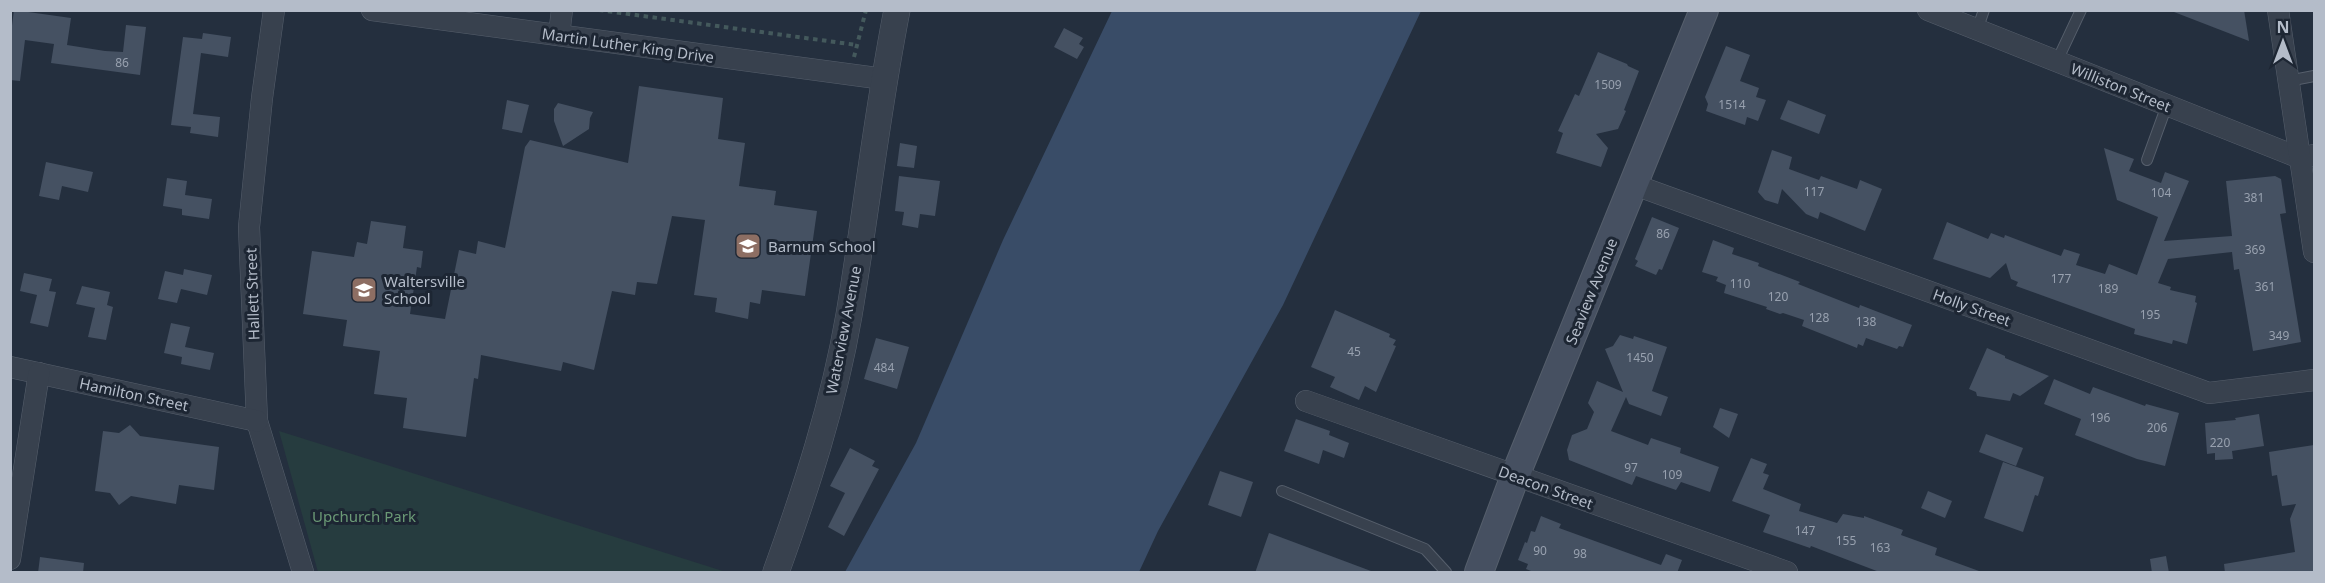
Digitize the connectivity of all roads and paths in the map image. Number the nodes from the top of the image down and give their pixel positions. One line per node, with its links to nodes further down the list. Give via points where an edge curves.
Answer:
1 (274, 10): 28 (street, Hallett Street, via 249,227)
2 (372, 10): 12 (street, Martin Luther King Drive)
3 (562, 10): 12 (street)
4 (599, 10): 13 (path)
5 (866, 10): 13 (path)
6 (897, 10): 17 (street, Waterview Avenue)
7 (1704, 10): 22 (main road, Seaview Avenue)
8 (1928, 10): 11 (street, Williston Street)
9 (2081, 10): 14 (lane)
10 (2278, 10): 18 (street)
11 (1980, 20): 14 (street, Williston Street)
12 (559, 35): 15 (street, Martin Luther King Drive)
13 (857, 45): 15 (path)
14 (2057, 61): 19 (street, Williston Street)
15 (850, 75): 17 (street, Martin Luther King Drive)
16 (2314, 76): 18 (lane)
17 (884, 79): 33 (street, Waterview Avenue, via 849,317 822,430)
18 (2288, 81): 20 (street)
19 (2167, 105): 20 (street, Williston Street); 21 (lane)
20 (2307, 156): 23 (street)
21 (2147, 160)
22 (1635, 184): 26 (street, Holly Street, via 2209,393); 29 (main road, Seaview Avenue)
23 (2314, 252)
24 (10, 367): 25 (street, Hamilton Street)
25 (39, 373): 28 (street, Hamilton Street); 31 (street)
26 (2314, 380)
27 (1306, 401): 29 (street, Deacon Street)
28 (257, 421): 32 (street, Hallett Street)
29 (1515, 476): 35 (main road, Seaview Avenue); 36 (street, Deacon Street)
30 (1282, 491): 34 (lane, via 1425,549)
31 (10, 559)
32 (303, 573)
33 (776, 573)
34 (1446, 573)
35 (1479, 573)
36 (1787, 573)

